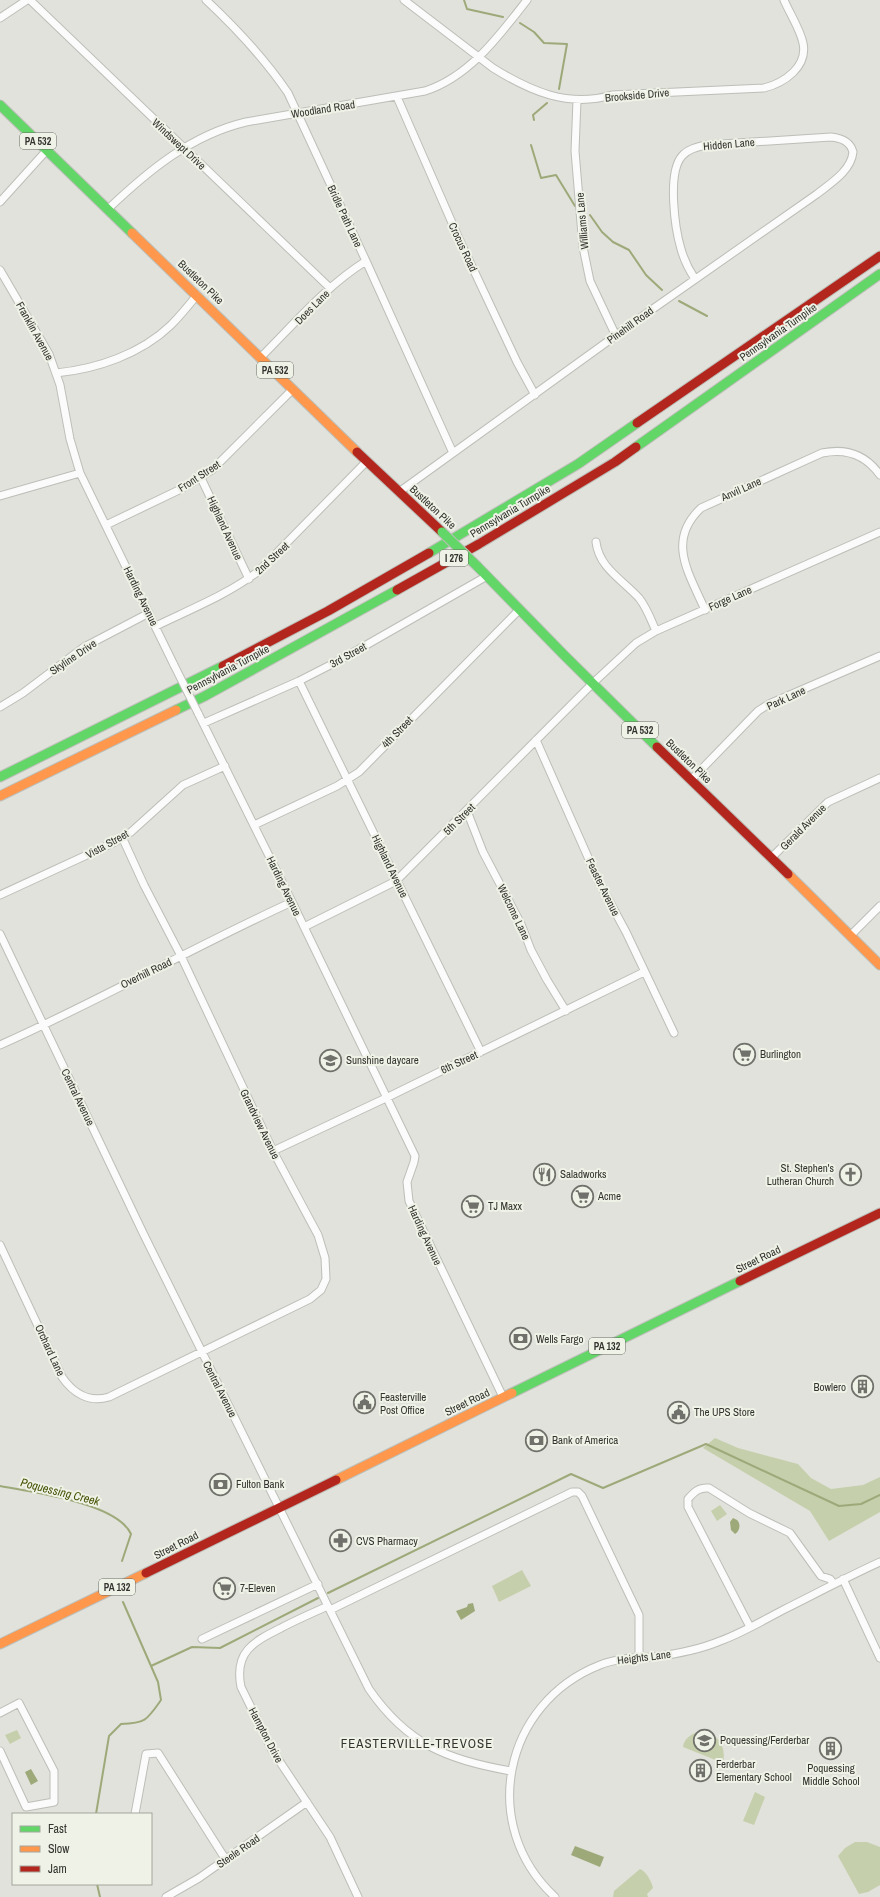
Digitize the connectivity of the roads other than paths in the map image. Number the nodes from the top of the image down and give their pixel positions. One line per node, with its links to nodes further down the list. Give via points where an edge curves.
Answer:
1 (28, 0): 6 (street); 12 (street, Windswept Drive)
2 (206, 0): 11 (street, Bridle Path Lane, via 262,57 288,93)
3 (404, 0): 7 (street, Brookside Drive)
4 (527, 0): 7 (street, Woodland Road)
5 (784, 0): 9 (street, Brookside Drive, via 804,49 794,72 782,82 764,88 612,95)
6 (0, 18)
7 (478, 57): 8 (street, Woodland Road, via 448,82 425,91); 9 (street, Brookside Drive, via 507,77 528,87 558,98)
8 (397, 97): 11 (street, Woodland Road); 28 (street, Crocus Road, via 460,241)
9 (577, 100): 24 (street, Williams Lane, via 575,151 583,247 590,281)
10 (0, 104): 13 (main road, Bustleton Pike / PA 532)
11 (298, 114): 12 (street, Woodland Road, via 230,126); 18 (street, Bridle Path Lane)
12 (183, 148): 16 (street, Woodland Road, via 147,174); 22 (street, Windswept Drive)
13 (47, 150): 15 (street); 16 (main road, Bustleton Pike / PA 532)
14 (853, 152): 21 (street, Pinehill Road, via 841,175); 21 (street, Hidden Lane, via 844,140 831,137 706,145 686,152 678,162 674,174 676,221 680,247)
15 (0, 202)
16 (108, 209): 23 (main road, Bustleton Pike / PA 532)
17 (880, 256): 53 (main road, Pennsylvania Turnpike / I 276, via 578,464 466,532 328,611 202,678)
18 (366, 261): 22 (street, Does Lane); 29 (street, Bridle Path Lane)
19 (0, 270): 26 (street, Franklin Avenue, via 43,343)
20 (880, 274): 57 (main road, Pennsylvania Turnpike / I 276, via 615,462 479,544 205,696)
21 (695, 279): 24 (street, Pinehill Road)
22 (330, 288): 25 (street, Does Lane)
23 (197, 295): 25 (main road, Bustleton Pike / PA 532); 26 (street, Franklin Avenue, via 171,324 147,343 102,364)
24 (616, 336): 28 (street, Pinehill Road)
25 (261, 357): 27 (main road, Bustleton Pike / PA 532)
26 (56, 373): 31 (street, Harding Avenue)
27 (294, 388): 30 (main road, Bustleton Pike / PA 532); 33 (street, Front Street, via 226,458)
28 (535, 395): 29 (street, Pinehill Road)
29 (453, 453): 34 (street, Pinehill Road)
30 (367, 461): 34 (main road, Bustleton Pike / PA 532); 40 (street, 2nd Street, via 294,537)
31 (80, 473): 35 (street); 36 (street, Harding Avenue)
32 (880, 475): 42 (street, Anvil Lane, via 859,456 850,452 832,451 822,453 701,508 685,530 682,547 685,564)
33 (201, 478): 36 (street, Front Street); 40 (street, Highland Avenue)
34 (399, 492): 39 (main road, Bustleton Pike / PA 532, bridge)
35 (0, 496)
36 (106, 525): 43 (street, Harding Avenue)
37 (880, 532): 42 (street, Forge Lane)
38 (596, 542): 45 (street, via 603,563 638,598)
39 (487, 576): 41 (main road, Bustleton Pike / PA 532); 47 (street, 3rd Street)
40 (249, 579): 44 (street, 2nd Street)
41 (518, 610): 48 (main road, Bustleton Pike / PA 532); 55 (street, 4th Street, via 366,765)
42 (705, 610): 45 (street, Forge Lane)
43 (149, 613): 44 (street, Harding Avenue); 49 (street, Skyline Drive, via 84,647)
44 (156, 626): 50 (street, Harding Avenue, bridge)
45 (656, 631): 48 (street, Forge Lane, via 636,643)
46 (880, 656): 56 (street, Park Lane, via 769,704)
47 (299, 681): 50 (street, 3rd Street); 55 (street, Highland Avenue)
48 (593, 683): 51 (street, 5th Street); 56 (main road, Bustleton Pike / PA 532)
49 (0, 707)
50 (204, 724): 52 (street, Harding Avenue)
51 (536, 740): 58 (street, 5th Street); 71 (street, Feaster Avenue)
52 (225, 766): 59 (street, Harding Avenue); 60 (street, Vista Street, via 183,785)
53 (0, 776)
54 (880, 778): 61 (street, Gerald Avenue, via 828,802)
55 (348, 780): 59 (street, 4th Street); 62 (street, Highland Avenue)
56 (691, 780): 61 (main road, Bustleton Pike / PA 532)
57 (0, 796)
58 (467, 811): 62 (street, 5th Street); 72 (street, Welcome Lane, via 483,852 521,924 531,950)
59 (254, 825): 64 (street, Harding Avenue)
60 (122, 838): 63 (street, Vista Street); 69 (street, Grandview Avenue)
61 (771, 858): 68 (main road, Bustleton Pike / PA 532)
62 (396, 881): 66 (street, 5th Street); 76 (street, Highland Avenue)
63 (0, 895)
64 (292, 902): 66 (street, Harding Avenue); 69 (street, Overhill Road)
65 (880, 906): 68 (street)
66 (304, 926): 77 (street, Harding Avenue)
67 (0, 934): 73 (street, Central Avenue)
68 (850, 936): 70 (main road, Bustleton Pike / PA 532)
69 (181, 956): 73 (street, Overhill Road); 78 (street, Grandview Avenue)
70 (880, 964)
71 (644, 972): 72 (street, 6th Street); 74 (street, Feaster Avenue)
72 (566, 1011): 76 (street, 6th Street)
73 (44, 1025): 75 (street, Overhill Road); 81 (street, Central Avenue)
74 (674, 1033)
75 (0, 1045)
76 (482, 1052): 77 (street, 6th Street)
77 (386, 1098): 78 (street, 6th Street); 82 (street, Harding Avenue, via 415,1158 407,1182 409,1201)
78 (273, 1151): 81 (street, Grandview Avenue, via 318,1235 325,1258 326,1279 321,1290 310,1299)
79 (880, 1213): 82 (main road, Street Road / PA 132)
80 (0, 1245): 81 (street, Orchard Lane, via 62,1377 77,1393 92,1399 109,1397)
81 (202, 1352): 83 (street, Central Avenue)
82 (503, 1397): 83 (main road, Street Road / PA 132)
83 (279, 1507): 86 (street, Central Avenue); 91 (main road, Street Road / PA 132)
84 (880, 1562): 85 (street, Heights Lane)
85 (843, 1579): 87 (street, Heights Lane); 93 (street)
86 (318, 1584): 88 (street, Central Avenue); 90 (street)
87 (834, 1584): 89 (street, Heights Lane); 89 (street, via 830,1579 821,1576 790,1533 748,1513 709,1488 698,1490 688,1499 688,1507)
88 (329, 1608): 92 (street, Hampton Drive, via 572,1492 578,1492 639,1615); 96 (street, Central Avenue, via 369,1689 398,1724 440,1752 460,1760); 97 (street, Hampton Drive, via 291,1623 252,1644 244,1655 239,1674 241,1687 272,1750)
89 (750, 1628): 92 (street, Heights Lane, via 719,1642 686,1652)
90 (202, 1639)
91 (0, 1644)
92 (639, 1657): 96 (street, Heights Lane, via 600,1665 582,1673 557,1690 542,1704 526,1728 517,1747)
93 (880, 1658)
94 (0, 1713): 95 (street, via 20,1703 54,1771 54,1802 26,1807)
95 (0, 1751)
96 (511, 1771): 102 (street, Heights Lane, via 509,1805 515,1834 526,1862)
97 (307, 1802): 99 (street, Steele Road); 101 (street, Hampton Drive, via 330,1837)
98 (135, 1813): 99 (street, via 146,1754 158,1753)
99 (226, 1860): 100 (street, Steele Road, via 183,1889)
100 (166, 1897)
101 (358, 1897)
102 (554, 1897)

